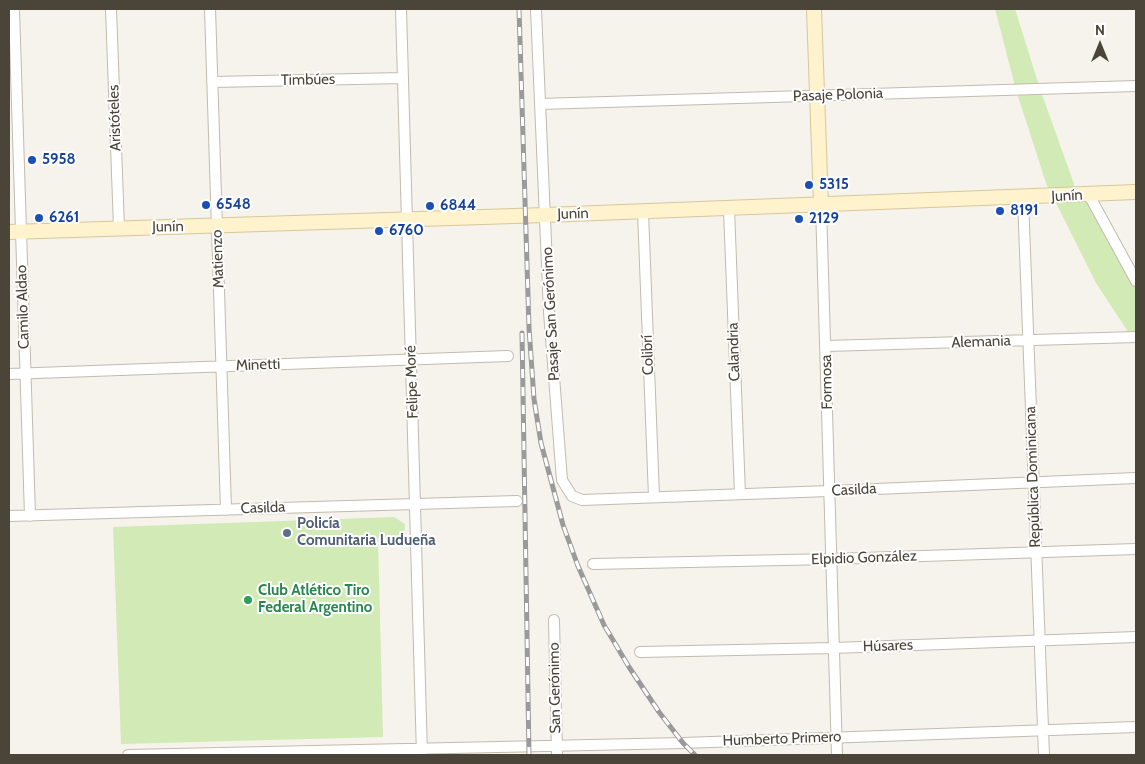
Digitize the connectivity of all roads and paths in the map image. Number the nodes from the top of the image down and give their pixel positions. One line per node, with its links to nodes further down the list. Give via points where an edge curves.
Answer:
1 (14, 9): 22 (street, Camilo Aldao)
2 (111, 9): 21 (street, Aristóteles)
3 (210, 9): 8 (street, Matienzo)
4 (401, 9): 7 (street, Felipe Moré)
5 (536, 9): 11 (street, Pasaje San Gerónimo)
6 (814, 9): 10 (main road, Formosa)
7 (403, 78): 8 (street, Timbúes); 19 (street, Felipe Moré)
8 (212, 82): 20 (street, Matienzo)
9 (1136, 86): 10 (street, Pasaje Polonia)
10 (817, 96): 11 (street, Pasaje Polonia); 15 (main road, Formosa)
11 (540, 104): 18 (street, Pasaje San Gerónimo)
12 (1136, 192): 13 (main road, Junín)
13 (1089, 195): 14 (main road, Junín); 23 (street)
14 (1023, 198): 15 (main road, Junín); 25 (street, República Dominicana)
15 (822, 205): 16 (main road, Junín); 26 (street, Formosa)
16 (729, 209): 17 (main road, Junín); 35 (street, Calandria)
17 (643, 212): 18 (main road, Junín); 37 (street, Colibrí)
18 (546, 215): 19 (main road, Junín); 36 (street, Pasaje San Gerónimo, via 549,312 562,480)
19 (407, 219): 20 (main road, Junín); 28 (street, Felipe Moré)
20 (217, 226): 21 (main road, Junín); 29 (street, Matienzo)
21 (120, 228): 22 (main road, Junín)
22 (15, 232): 30 (street, Camilo Aldao)
23 (1136, 281)
24 (1136, 337): 25 (street, Alemania)
25 (1028, 340): 26 (street, Alemania); 33 (street, República Dominicana)
26 (826, 346): 34 (street, Formosa)
27 (508, 356): 28 (street, Minetti)
28 (411, 360): 29 (street, Minetti); 39 (street, Felipe Moré)
29 (221, 366): 30 (street, Minetti); 40 (street, Matienzo)
30 (26, 373): 31 (street, Minetti); 42 (street, Camilo Aldao)
31 (9, 374)
32 (1136, 478): 33 (street, Casilda)
33 (1034, 482): 34 (street, Casilda); 44 (street, República Dominicana)
34 (828, 492): 35 (street, Casilda); 45 (street, Formosa)
35 (740, 494): 37 (street, Casilda)
36 (572, 496): 37 (street, Casilda, via 582,500)
37 (654, 497)
38 (517, 501): 39 (street, Casilda)
39 (415, 504): 40 (street, Casilda); 56 (street, Felipe Moré)
40 (226, 510): 42 (street, Casilda)
41 (9, 516): 42 (street, Casilda)
42 (30, 516)
43 (1136, 550): 44 (street, Elpidio González)
44 (1036, 553): 45 (street, Elpidio González); 49 (street, República Dominicana)
45 (832, 559): 46 (street, Elpidio González); 50 (street, Formosa)
46 (593, 564)
47 (554, 620): 55 (street, San Gerónimo)
48 (1136, 637): 49 (street, Húsares)
49 (1040, 641): 50 (street, Húsares); 53 (street, República Dominicana)
50 (833, 648): 51 (street, Húsares); 54 (street, Formosa)
51 (640, 652)
52 (1136, 727): 53 (street, Humberto Primero)
53 (1043, 730): 54 (street, Humberto Primero); 59 (street, República Dominicana)
54 (836, 737): 55 (street, Humberto Primero); 58 (street, Formosa)
55 (557, 750): 56 (street, Humberto Primero)
56 (422, 752): 57 (street, Humberto Primero)
57 (128, 755)
58 (837, 755)
59 (1044, 755)

